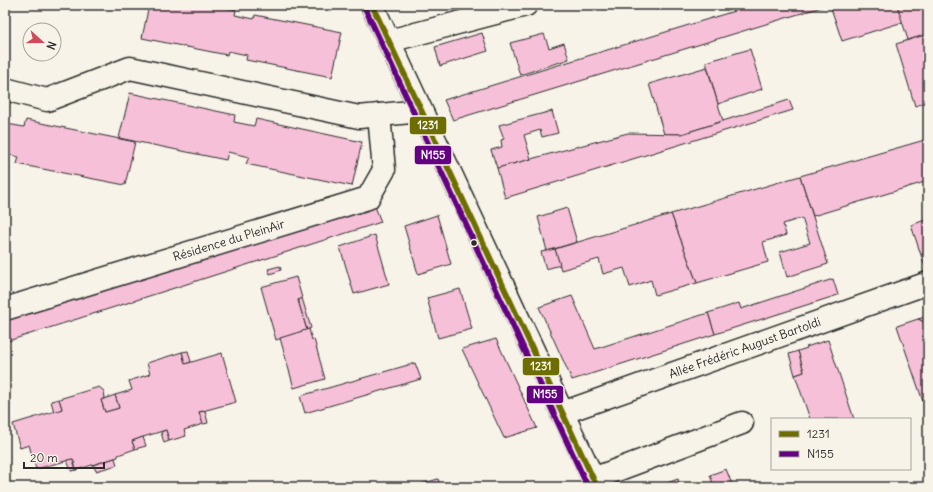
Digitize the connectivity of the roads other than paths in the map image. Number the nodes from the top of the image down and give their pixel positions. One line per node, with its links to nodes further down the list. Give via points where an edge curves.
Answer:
1 (372, 5): 3 (street)
2 (526, 5): 3 (street)
3 (389, 41): 5 (street)
4 (5, 89): 6 (street, via 47,100 130,68 359,116)
5 (421, 111): 6 (street); 9 (street)
6 (379, 115): 8 (street, Résidence du PleinAir, via 384,170 368,198)
7 (928, 283): 9 (street, Allée Frédéric August Bartoldi)
8 (5, 309)
9 (562, 413): 11 (street)
10 (742, 423): 11 (street)
11 (595, 483)

